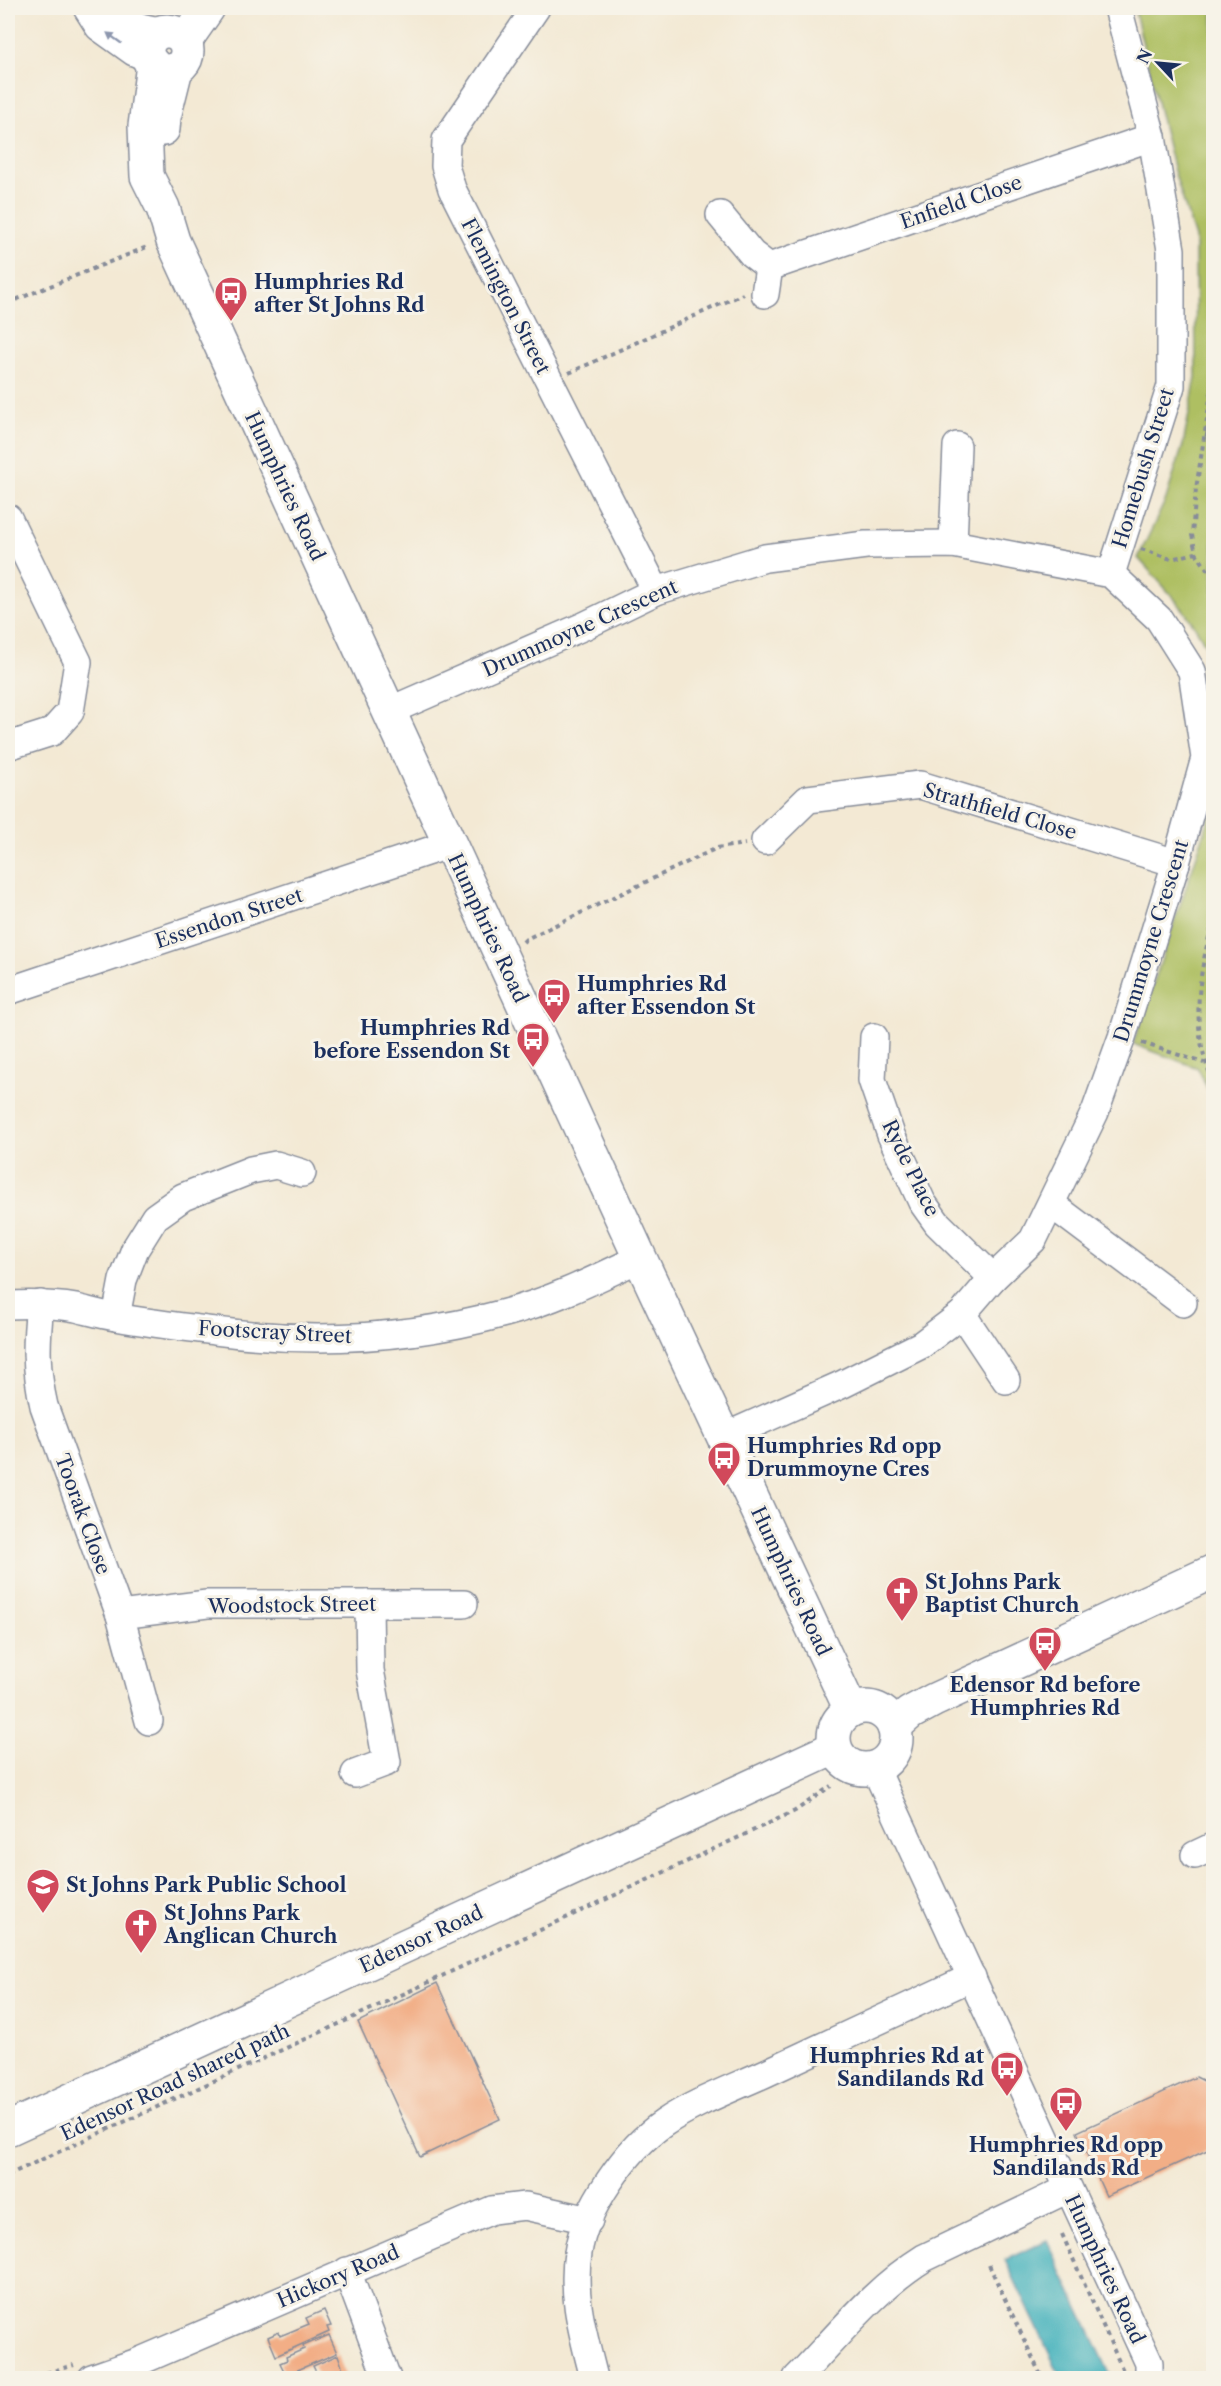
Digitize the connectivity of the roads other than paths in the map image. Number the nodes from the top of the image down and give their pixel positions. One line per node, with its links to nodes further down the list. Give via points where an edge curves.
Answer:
1 (87, 8): 6 (street, one-way to 1, via 134,52 99,27)
2 (105, 8): 6 (street)
3 (208, 8): 6 (main road)
4 (536, 8): 13 (street, Flemington Street, via 446,140 445,166 452,189)
5 (1118, 8): 7 (street, Homebush Street)
6 (169, 43): 14 (main road, Humphries Road, via 145,126 147,176 173,241)
7 (1152, 137): 8 (street, Enfield Close, via 767,281 752,254); 12 (street, Homebush Street, via 1171,250 1171,386)
8 (720, 215)
9 (957, 446): 11 (street)
10 (8, 518): 15 (street, via 78,662 69,712 52,732)
11 (953, 544): 12 (street, Drummoyne Crescent); 13 (street, Drummoyne Crescent, via 866,545 765,558)
12 (1111, 574): 18 (street, Drummoyne Crescent, via 1159,619 1192,671 1205,758)
13 (656, 591): 14 (street, Drummoyne Crescent)
14 (389, 711): 17 (main road, Humphries Road)
15 (8, 746)
16 (765, 841): 18 (street, Strathfield Close, via 808,799 920,785)
17 (450, 844): 19 (street, Essendon Street); 23 (main road, Humphries Road)
18 (1176, 863): 22 (street, Drummoyne Crescent, via 1095,1112)
19 (8, 991)
20 (874, 1037): 24 (street, Ryde Place, via 872,1080 891,1135 922,1202 937,1223)
21 (302, 1173): 29 (street, via 276,1165 251,1170 183,1197 155,1217 135,1249 123,1280)
22 (1051, 1204): 24 (street, Drummoyne Crescent, via 1033,1240); 25 (street)
23 (640, 1258): 29 (street, Footscray Street, via 561,1294 505,1313 395,1334 346,1339 292,1338); 31 (main road, Humphries Road)
24 (993, 1278): 28 (street, Drummoyne Crescent)
25 (1184, 1303)
26 (40, 1304): 27 (street, Footscray Street); 29 (street, Footscray Street); 35 (street, Toorak Close, via 37,1374 44,1406)
27 (8, 1305)
28 (962, 1314): 30 (street); 31 (street, Drummoyne Crescent, via 921,1345)
29 (116, 1317)
30 (1006, 1380)
31 (724, 1437): 36 (main road, Humphries Road)
32 (1214, 1571): 38 (main road, via 934,1700)
33 (369, 1604): 34 (street, Woodstock Street); 35 (street, Woodstock Street, via 207,1604); 41 (street, via 370,1670 387,1762)
34 (464, 1604)
35 (120, 1615): 37 (street, Toorak Close)
36 (851, 1710): 38 (main road, via 861,1707 881,1711); 39 (main road, via 836,1726)
37 (149, 1721)
38 (894, 1727): 40 (main road, via 892,1754)
39 (834, 1748): 40 (main road, via 848,1765); 43 (main road, Edensor Road)
40 (875, 1768): 42 (street, Humphries Road)
41 (355, 1774)
42 (972, 1977): 44 (street, Humphries Road); 45 (street, via 663,2123 613,2174)
43 (8, 2129)
44 (1068, 2189): 50 (street, via 903,2271); 51 (street, Humphries Road, via 1149,2363)
45 (589, 2220): 46 (street, Hickory Road, via 532,2207 492,2210); 49 (street, via 578,2254 575,2287)
46 (347, 2271): 47 (street, Hickory Road); 48 (street)
47 (92, 2379)
48 (387, 2379)
49 (594, 2379)
50 (796, 2379)
51 (1149, 2379)

